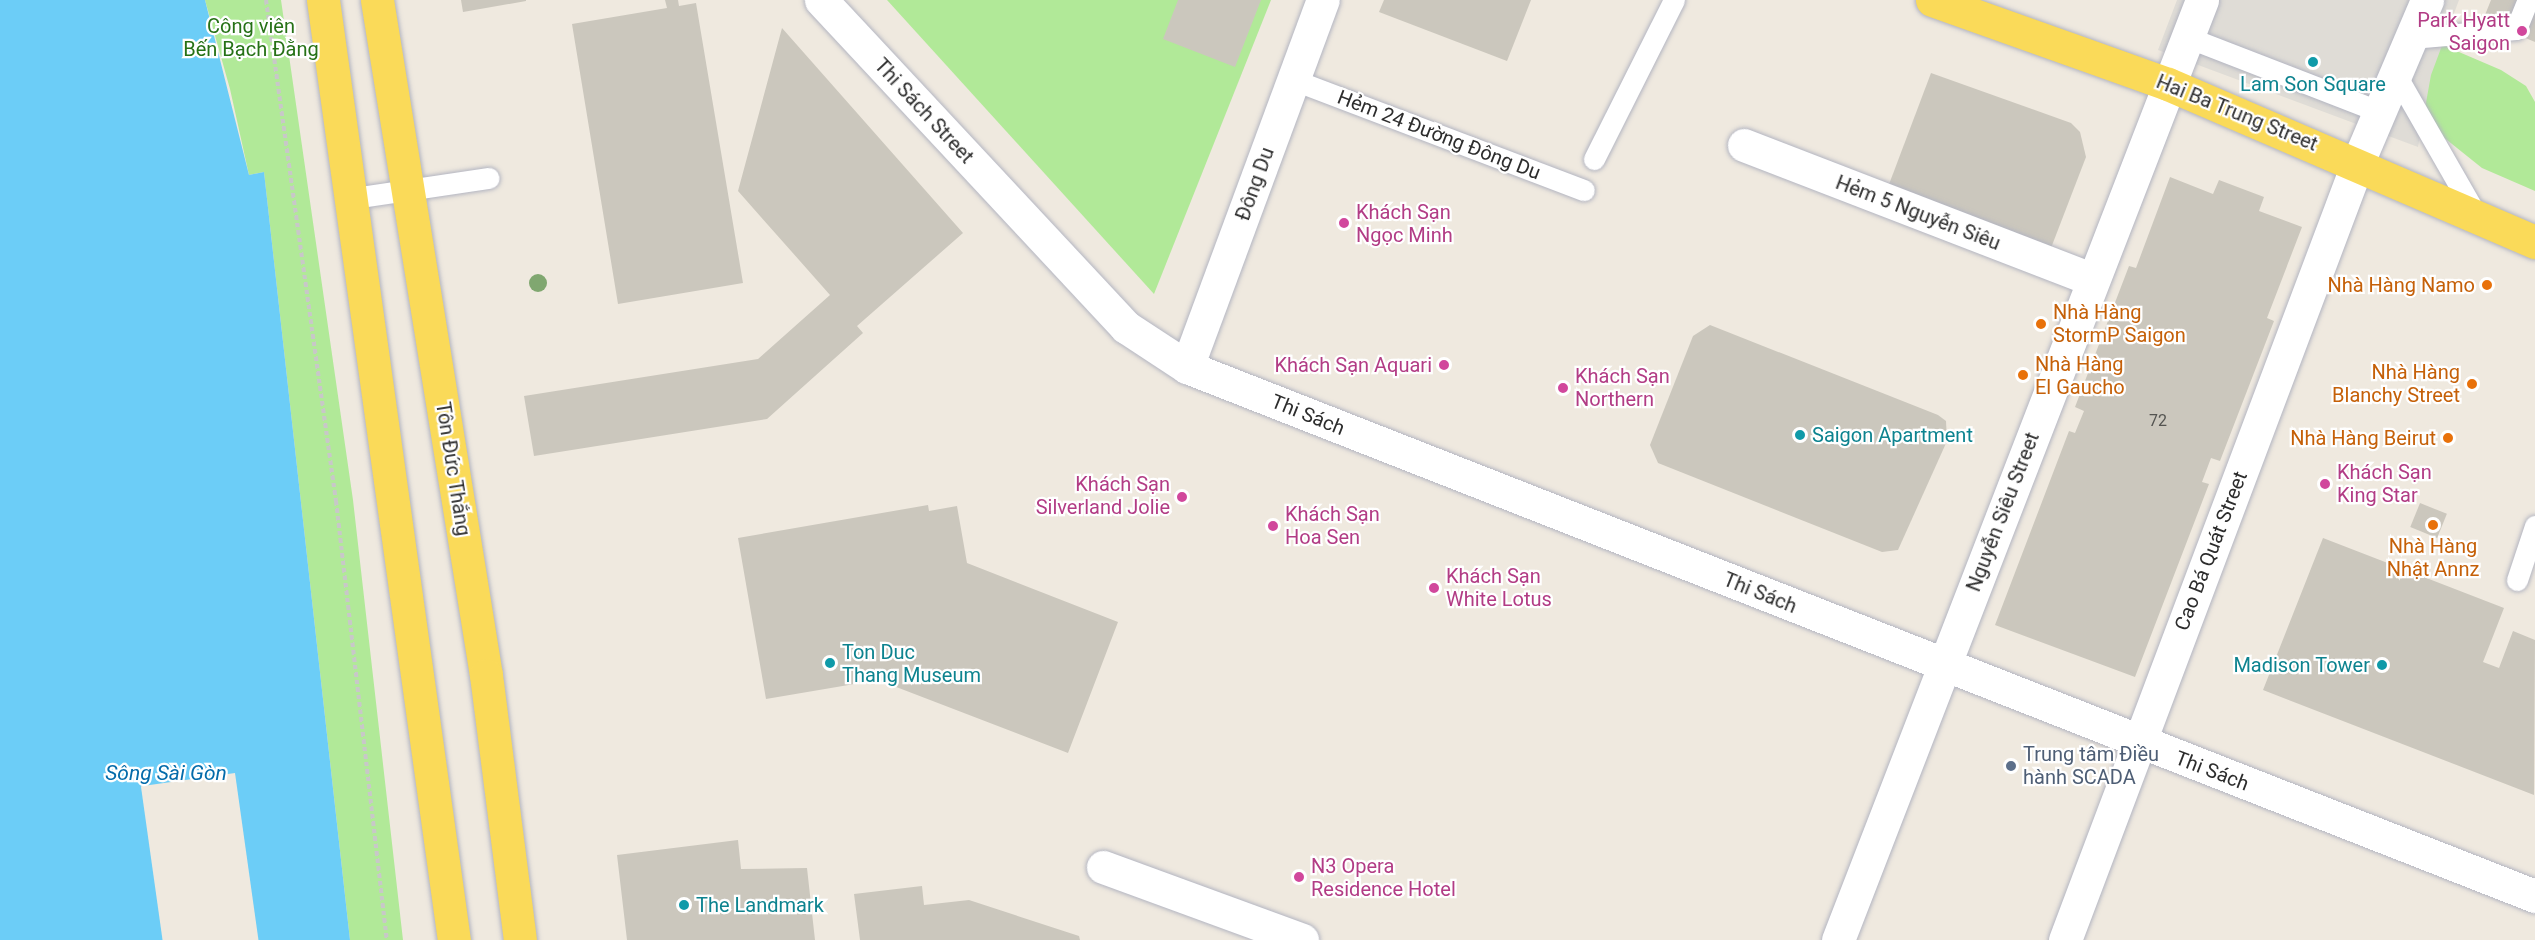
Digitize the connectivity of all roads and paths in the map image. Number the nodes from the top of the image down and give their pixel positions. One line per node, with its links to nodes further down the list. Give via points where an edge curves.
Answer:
1 (261, 0): 11 (path)
2 (322, 0): 24 (main road)
3 (377, 0): 22 (main road, Tôn Đức Thắng)
4 (821, 0): 28 (street, Thi Sách, via 1126,327)
5 (1323, 0): 15 (street, Đông Du)
6 (1674, 0): 19 (lane)
7 (1932, 0): 16 (main road, Hai Ba Trung Street)
8 (2202, 0): 12 (street)
9 (2427, 0): 13 (street)
10 (2528, 0): 13 (lane, via 2516,29)
11 (267, 3): 35 (path, via 336,501)
12 (2187, 38): 16 (street); 17 (lane)
13 (2411, 38): 14 (street)
14 (2396, 75): 17 (street); 25 (lane)
15 (1294, 80): 23 (lane, Hẻm 24 Đường Đông Du); 28 (street, Đông Du)
16 (2168, 84): 20 (main road, Hai Ba Trung Street); 27 (street, Nguyễn Siêu Street)
17 (2380, 112): 20 (street)
18 (1744, 145): 27 (street, Hẻm 5 Nguyễn Siêu)
19 (1594, 159)
20 (2358, 162): 25 (main road, Hai Ba Trung Street); 32 (street, Cao Bá Quát Street)
21 (489, 178): 22 (lane)
22 (408, 190): 24 (lane); 37 (main road, Tôn Đức Thắng, via 486,675)
23 (1584, 190)
24 (353, 198): 36 (main road)
25 (2478, 218): 26 (main road, Hai Ba Trung Street)
26 (2535, 242)
27 (2093, 280): 31 (street, Nguyễn Siêu Street)
28 (1186, 367): 31 (street, Thi Sách)
29 (2535, 526): 30 (lane)
30 (2517, 580)
31 (1944, 666): 32 (street, Thi Sách); 39 (street, Nguyễn Siêu Street)
32 (2139, 742): 34 (street, Thi Sách); 40 (street, Cao Bá Quát Street)
33 (1103, 867): 38 (street)
34 (2535, 897)
35 (387, 940)
36 (454, 940)
37 (520, 940)
38 (1302, 940)
39 (1838, 940)
40 (2065, 940)

